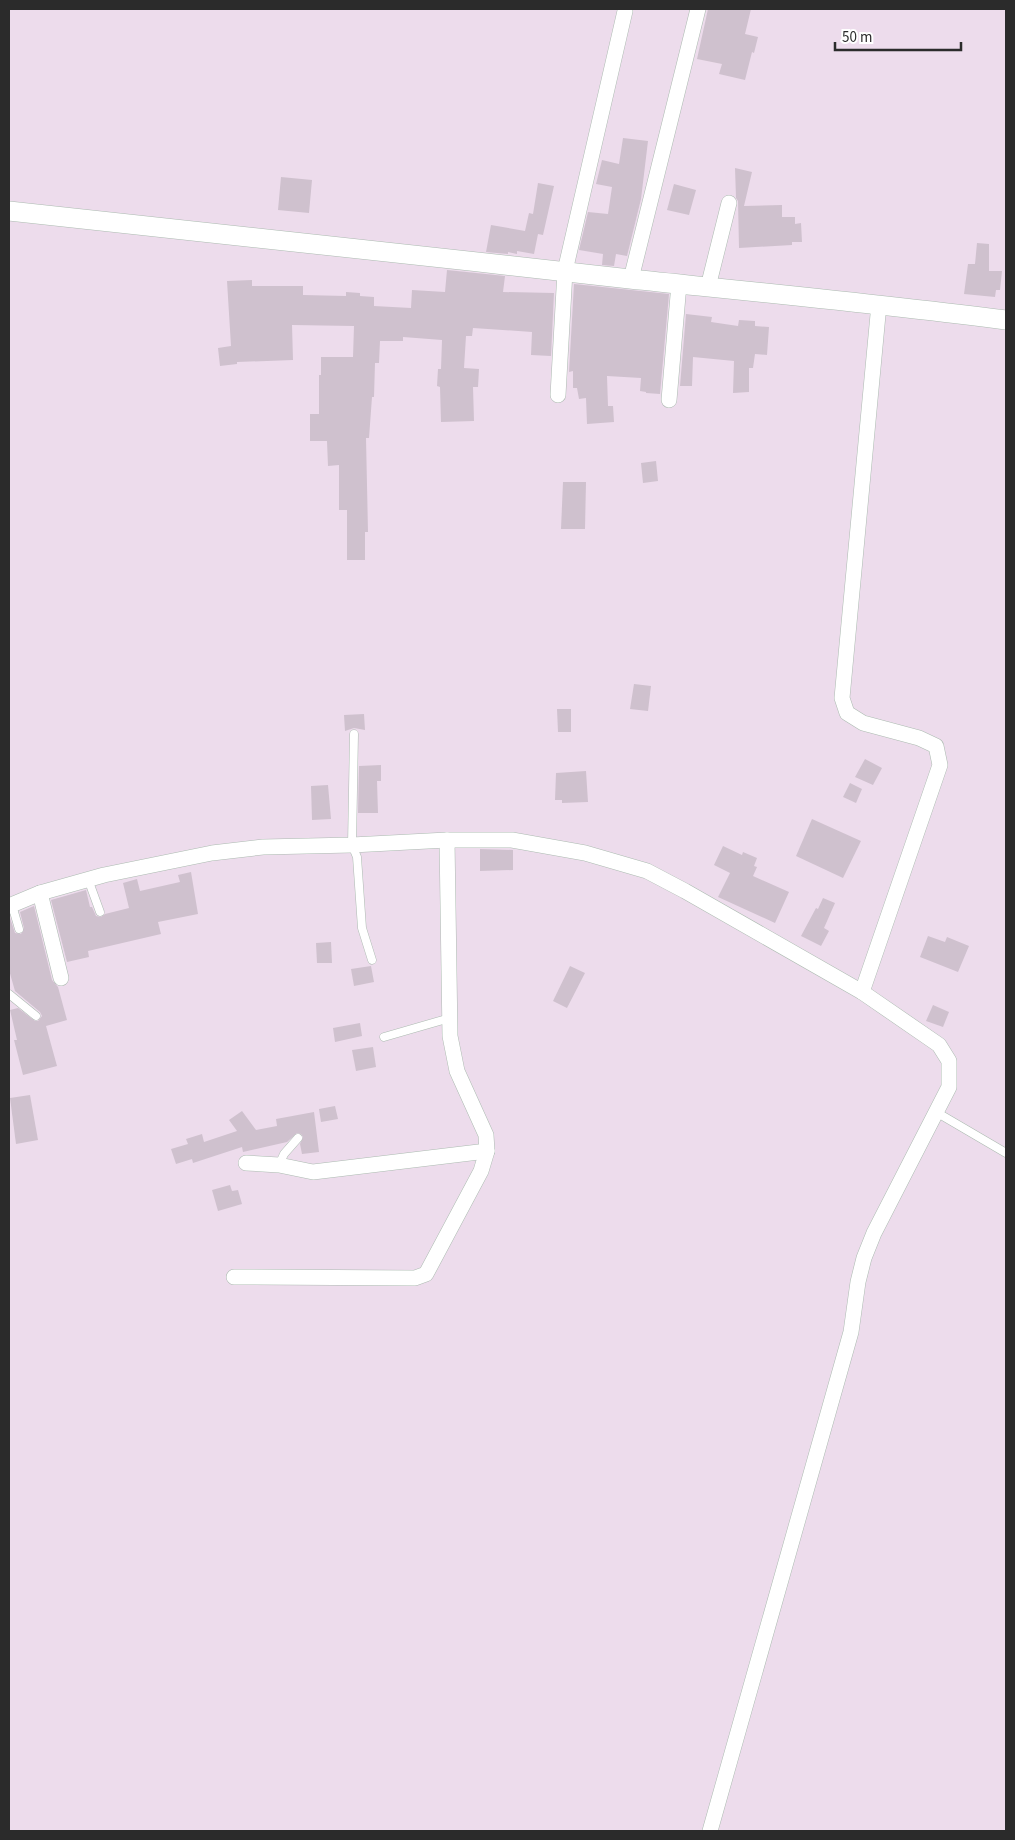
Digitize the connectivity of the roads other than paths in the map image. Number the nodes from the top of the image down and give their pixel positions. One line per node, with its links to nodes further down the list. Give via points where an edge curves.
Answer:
1 (698, 9): 6 (street)
2 (625, 11): 5 (street)
3 (729, 203): 8 (street)
4 (9, 212): 5 (street)
5 (565, 271): 6 (street); 11 (street)
6 (631, 279): 7 (street)
7 (679, 284): 8 (street); 12 (street)
8 (708, 287): 9 (street)
9 (879, 304): 10 (street); 23 (street, via 842,698 848,713 863,723 920,738 936,746 940,765)
10 (1006, 320)
11 (558, 395)
12 (669, 400)
13 (354, 734): 15 (lane)
14 (447, 840): 15 (street); 23 (street, via 512,840 585,853 647,871); 26 (street)
15 (352, 845): 16 (street, via 263,847 212,853); 21 (lane, via 357,857 362,928)
16 (88, 879): 17 (street); 19 (lane)
17 (40, 893): 18 (street); 22 (street)
18 (10, 906): 20 (lane)
19 (100, 912)
20 (19, 929)
21 (372, 960)
22 (61, 978)
23 (862, 992): 28 (street, via 938,1045 949,1061 949,1087)
24 (9, 994): 25 (lane)
25 (36, 1016)
26 (450, 1018): 27 (lane); 30 (street, via 457,1071 486,1135)
27 (384, 1037)
28 (936, 1112): 31 (lane); 35 (street, via 864,1258 851,1332)
29 (298, 1138): 33 (lane)
30 (488, 1151): 33 (street, via 313,1172); 34 (street, via 481,1171 426,1274 415,1278)
31 (1006, 1153)
32 (246, 1163): 33 (street)
33 (279, 1164)
34 (234, 1277)
35 (710, 1831)

